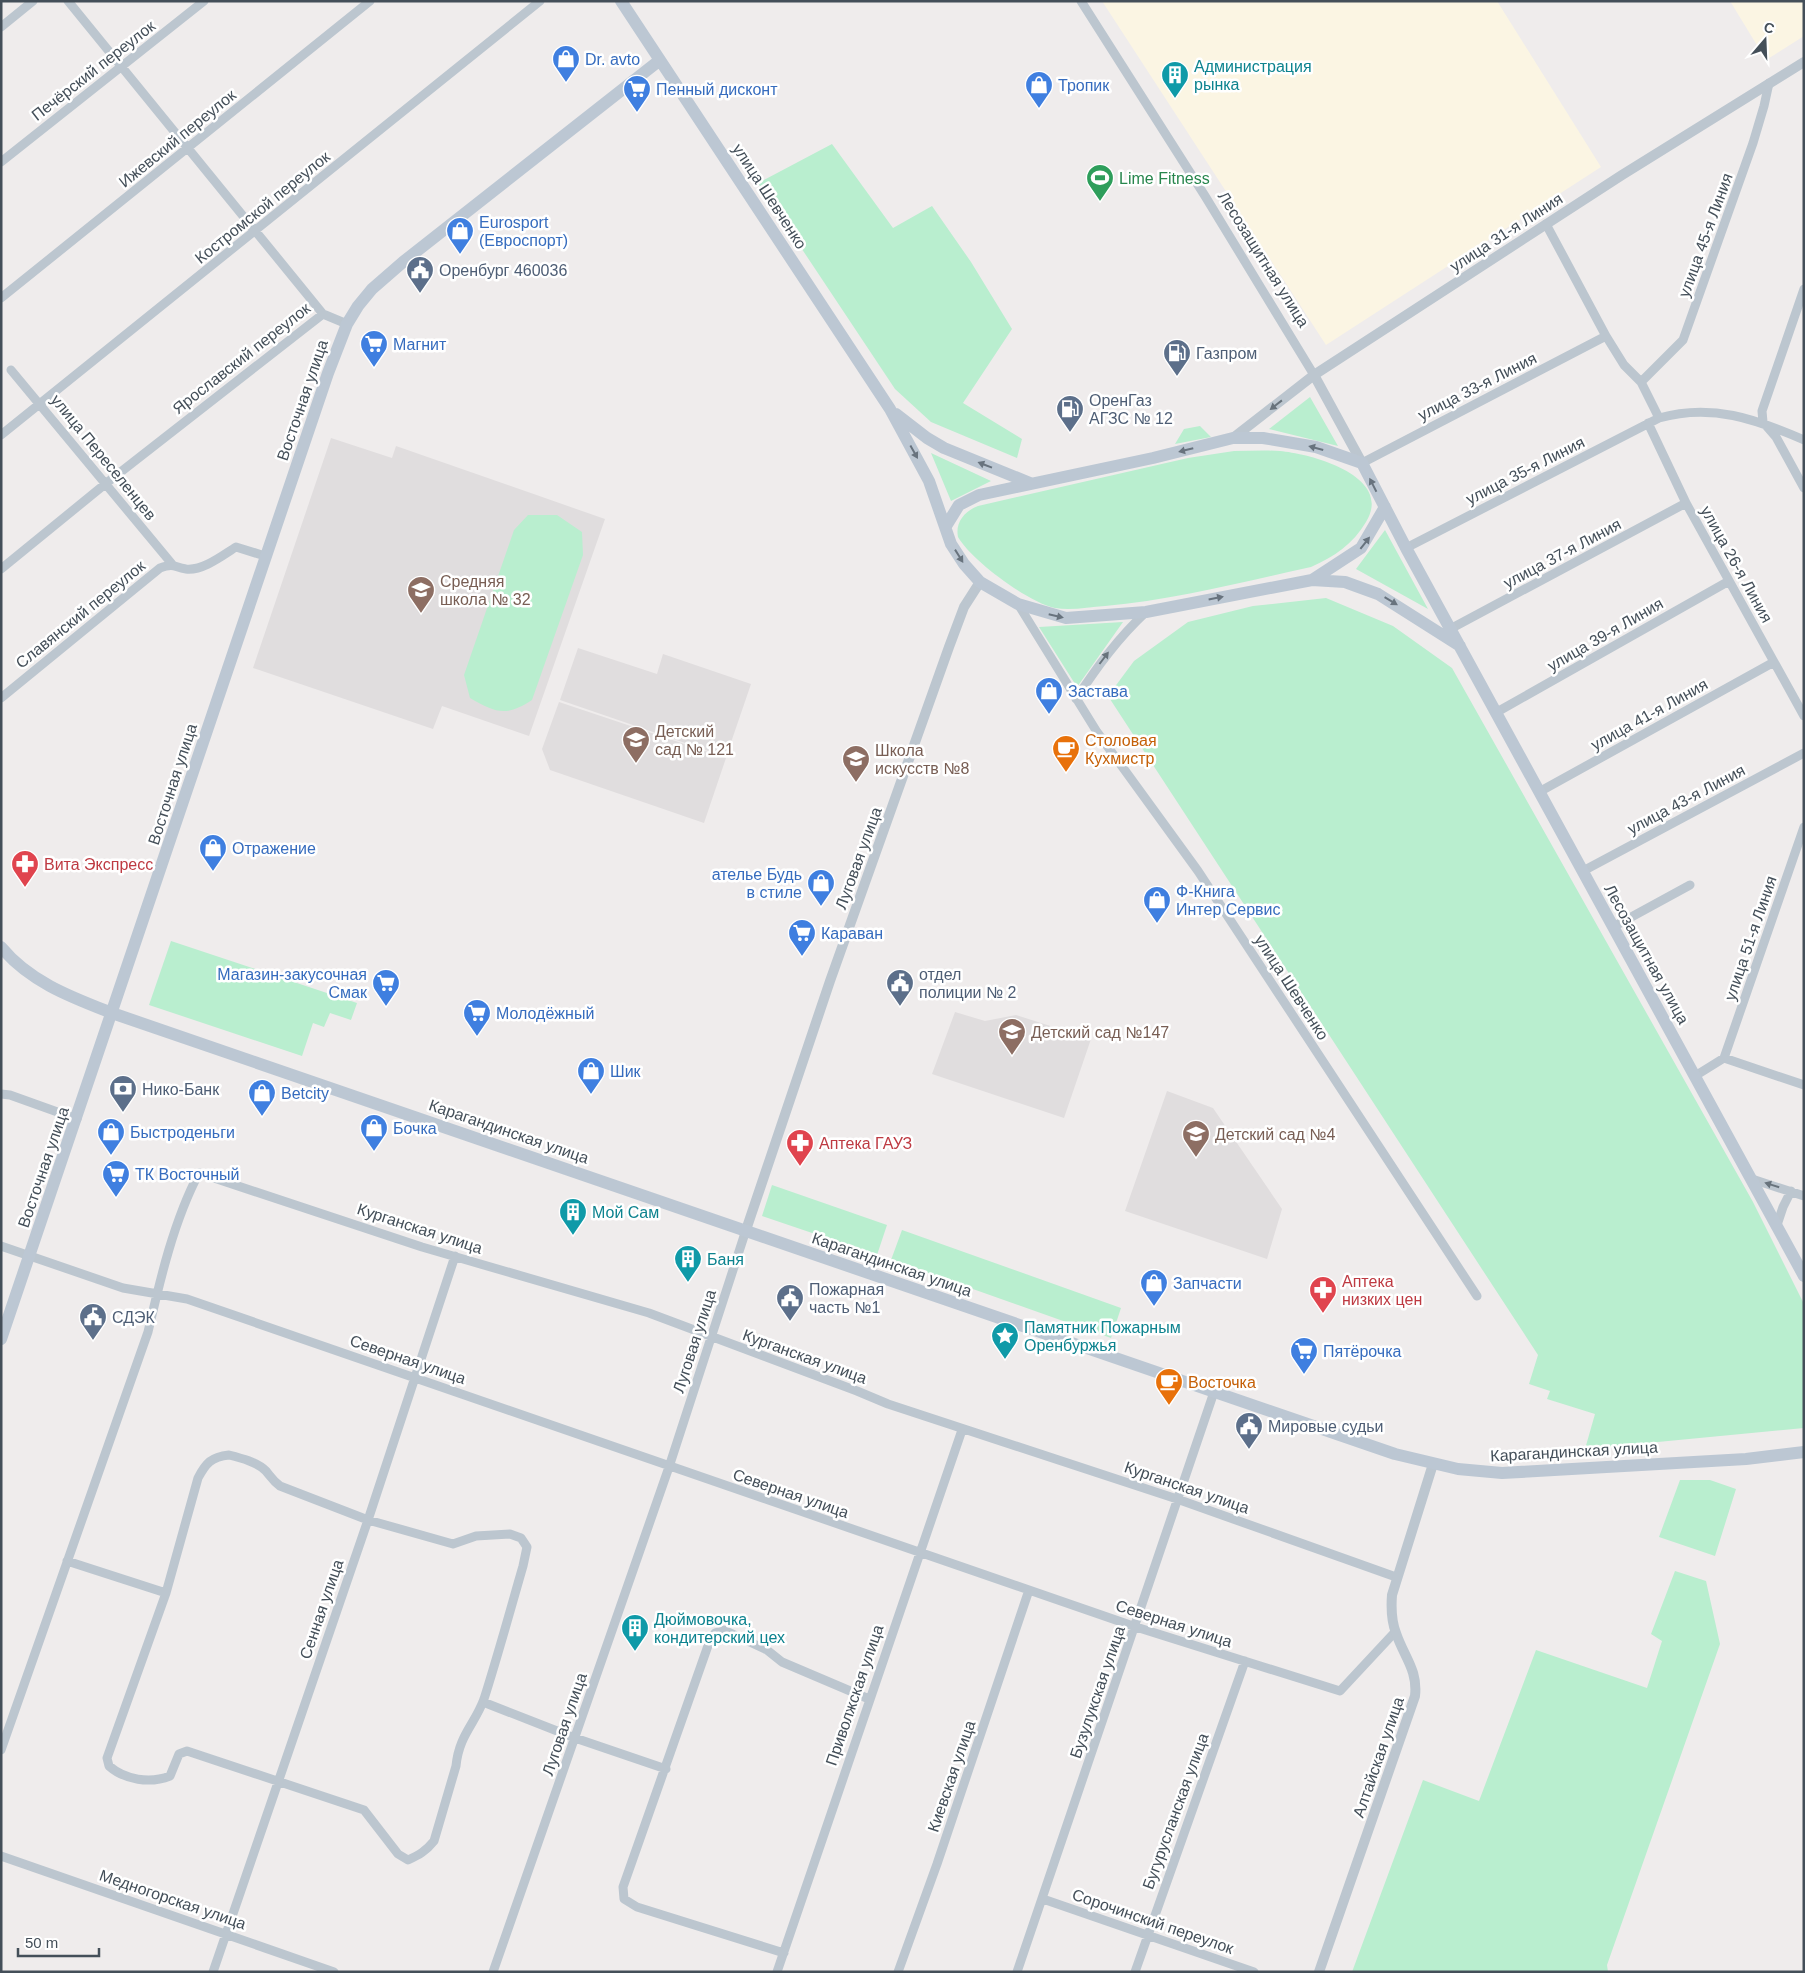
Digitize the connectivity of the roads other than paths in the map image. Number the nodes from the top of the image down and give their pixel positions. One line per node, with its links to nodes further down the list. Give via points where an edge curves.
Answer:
1 (33, 1): 8 (street)
2 (68, 1): 11 (street)
3 (204, 1): 11 (street, Печёрский переулок)
4 (370, 1): 13 (street, Ижевский переулок)
5 (540, 1): 16 (street, Костромской переулок)
6 (622, 1): 9 (main road, улица Шевченко)
7 (1081, 1): 23 (street, Лесозащитная улица, via 1206,196)
8 (1, 27)
9 (660, 60): 20 (main road, via 403,262 372,289); 26 (main road, улица Шевченко)
10 (1804, 62): 12 (street, улица 31-я Линия)
11 (121, 66): 13 (street); 14 (street, Печёрский переулок)
12 (1769, 83): 15 (street, улица 31-я Линия); 24 (street, улица 45-я Линия, via 1753,143 1683,340)
13 (189, 148): 16 (street); 18 (street, Ижевский переулок)
14 (1, 162)
15 (1546, 224): 21 (street); 23 (street, улица 31-я Линия)
16 (256, 232): 19 (street); 25 (street, Костромской переулок)
17 (1804, 289): 28 (street, via 1762,411)
18 (1, 298)
19 (323, 314): 20 (street, Ярославский переулок); 35 (street, Ярославский переулок)
20 (347, 324): 41 (main road, Восточная улица)
21 (1606, 336): 24 (street, via 1624,365); 33 (street, улица 33-я Линия)
22 (12, 370): 25 (street, улица Переселенцев)
23 (1314, 375): 31 (street, улица 31-я Линия, one-way to 31); 33 (street, Лесозащитная улица)
24 (1641, 382): 27 (street)
25 (41, 403): 30 (street, Костромской переулок); 35 (street, улица Переселенцев)
26 (890, 409): 34 (main road, улица Шевченко, one-way to 26, via 944,448); 39 (main road, улица Шевченко, one-way to 39, via 920,461)
27 (1659, 418): 28 (street, улица 35-я Линия, via 1679,412 1732,413); 29 (street, улица 35-я Линия)
28 (1763, 422): 32 (street, улица 35-я Линия); 36 (street, via 1776,437)
29 (1648, 424): 37 (street, улица 26-я Линия); 40 (street, улица 35-я Линия)
30 (1, 435)
31 (1233, 438): 33 (main road, one-way to 31, via 1316,447); 34 (main road, one-way to 34)
32 (1804, 440)
33 (1362, 463): 38 (main road, Лесозащитная улица, one-way to 33)
34 (1030, 483): 39 (main road, via 966,501 954,510)
35 (104, 485): 42 (street, улица Переселенцев); 43 (street, Ярославский переулок)
36 (1804, 488)
37 (1686, 503): 45 (street, улица 26-я Линия); 49 (street, улица 37-я Линия)
38 (1385, 507): 40 (main road, Лесозащитная улица); 44 (main road, one-way to 38, via 1361,548)
39 (946, 526): 46 (main road, улица Шевченко, one-way to 46, via 956,553)
40 (1406, 548): 49 (main road, Лесозащитная улица)
41 (265, 556): 42 (street, Славянский переулок, via 236,548 199,567 186,569); 63 (main road, Восточная улица)
42 (172, 564): 52 (street, Славянский переулок, via 160,568)
43 (1, 569)
44 (1312, 580): 48 (main road, one-way to 44); 50 (main road, Лесозащитная улица, one-way to 50, via 1345,582 1378,594)
45 (1729, 581): 51 (street, улица 26-я Линия); 54 (street, улица 39-я Линия)
46 (980, 582): 47 (main road); 73 (street, Луговая улица, via 964,606 949,647 830,981)
47 (1018, 604): 48 (main road, one-way to 48, via 1066,618); 53 (street, улица Шевченко)
48 (1146, 612): 53 (street, one-way to 48, via 1117,642)
49 (1452, 628): 50 (main road, Лесозащитная улица)
50 (1462, 648): 54 (main road, Лесозащитная улица)
51 (1774, 662): 55 (street, улица 26-я Линия); 57 (street, улица 41-я Линия)
52 (1, 698)
53 (1076, 699): 79 (street, улица Шевченко, via 1198,871)
54 (1497, 712): 57 (main road, Лесозащитная улица)
55 (1804, 716)
56 (1804, 753): 59 (street, улица 43-я Линия)
57 (1540, 792): 59 (main road, Лесозащитная улица)
58 (1804, 827): 64 (street, улица 51-я Линия)
59 (1582, 870): 61 (main road, Лесозащитная улица)
60 (1690, 885): 61 (street)
61 (1613, 927): 65 (main road, Лесозащитная улица)
62 (1, 947): 63 (main road, Карагандинская улица, via 44,984)
63 (112, 1013): 68 (main road, Восточная улица); 73 (main road, Карагандинская улица)
64 (1724, 1058): 65 (street); 66 (street)
65 (1695, 1076): 69 (main road, Лесозащитная улица)
66 (1804, 1085)
67 (1, 1094): 68 (street)
68 (77, 1119): 76 (main road, Восточная улица)
69 (1752, 1179): 70 (street, one-way to 69); 72 (main road, Лесозащитная улица)
70 (1791, 1191): 71 (street); 72 (street)
71 (1804, 1196)
72 (1777, 1226): 77 (main road, Лесозащитная улица)
73 (746, 1230): 80 (street, Луговая улица); 83 (main road, Карагандинская улица)
74 (1, 1246): 76 (street, Северная улица)
75 (455, 1256): 78 (street, Курганская улица, via 199,1173 165,1262); 80 (street, Курганская улица, via 640,1311); 82 (street, Сенная улица)
76 (30, 1257): 78 (street, Северная улица, via 123,1288); 81 (main road, Восточная улица)
77 (1804, 1276)
78 (157, 1294): 82 (street, Северная улица, via 187,1299); 93 (street, via 148,1332)
79 (1477, 1296)
80 (710, 1337): 84 (street, Курганская улица); 89 (street, Луговая улица)
81 (1, 1339)
82 (416, 1377): 89 (street, Северная улица); 91 (street, Сенная улица)
83 (1214, 1392): 88 (main road, Карагандинская улица); 90 (street, Бузулукская улица)
84 (962, 1430): 90 (street, Курганская улица); 92 (street, Приволжская улица)
85 (1804, 1452): 86 (main road, Карагандинская улица)
86 (1775, 1457): 87 (main road); 88 (main road, Карагандинская улица, via 1502,1473)
87 (1804, 1462)
88 (1433, 1464): 94 (street, Алтайская улица)
89 (669, 1467): 92 (street, Северная улица); 102 (street, Луговая улица)
90 (1177, 1499): 94 (street, Курганская улица); 97 (street, Бузулукская улица)
91 (368, 1520): 96 (street, via 280,1486 272,1481 266,1470 249,1460 229,1455 216,1456 207,1462 198,1478); 101 (street, via 453,1544 476,1536 510,1534 521,1538 527,1547); 105 (street, Сенная улица)
92 (919, 1553): 95 (street, Северная улица); 100 (street, Приволжская улица)
93 (67, 1561): 96 (street); 103 (street)
94 (1396, 1577): 98 (street, Алтайская улица, via 1391,1614)
95 (1029, 1590): 97 (street, Северная улица); 115 (street, Киевская улица)
96 (166, 1593): 105 (street, via 107,1758 109,1766 116,1772 141,1780 157,1781 170,1776 179,1754 187,1751)
97 (1136, 1627): 99 (street, Северная улица); 107 (street, Бузулукская улица)
98 (1395, 1632): 99 (street, Северная улица, via 1340,1690); 119 (street, Алтайская улица, via 1416,1681 1415,1696)
99 (1245, 1661): 108 (street, Бугурусланская улица)
100 (868, 1699): 104 (street, via 782,1662 767,1650 724,1630 715,1633); 110 (street, Приволжская улица)
101 (483, 1702): 102 (street); 105 (street, via 466,1730 457,1754 434,1841 427,1850 408,1860 398,1854 364,1810)
102 (575, 1738): 104 (street); 113 (street, Луговая улица)
103 (1, 1750)
104 (666, 1769): 110 (street, via 623,1887 624,1899 637,1907)
105 (276, 1781): 109 (street, Сенная улица)
106 (1, 1856): 109 (street, Медногорская улица)
107 (1042, 1898): 108 (street, Сорочинский переулок); 116 (street, Бузулукская улица)
108 (1148, 1933): 117 (street, Бугурусланская улица); 118 (street, Сорочинский переулок)
109 (226, 1934): 111 (street, Сенная улица); 112 (street, Медногорская улица)
110 (784, 1953): 114 (street, Приволжская улица)
111 (212, 1972)
112 (334, 1972)
113 (494, 1972)
114 (777, 1972)
115 (898, 1972)
116 (1017, 1972)
117 (1135, 1972)
118 (1254, 1972)
119 (1319, 1972)

